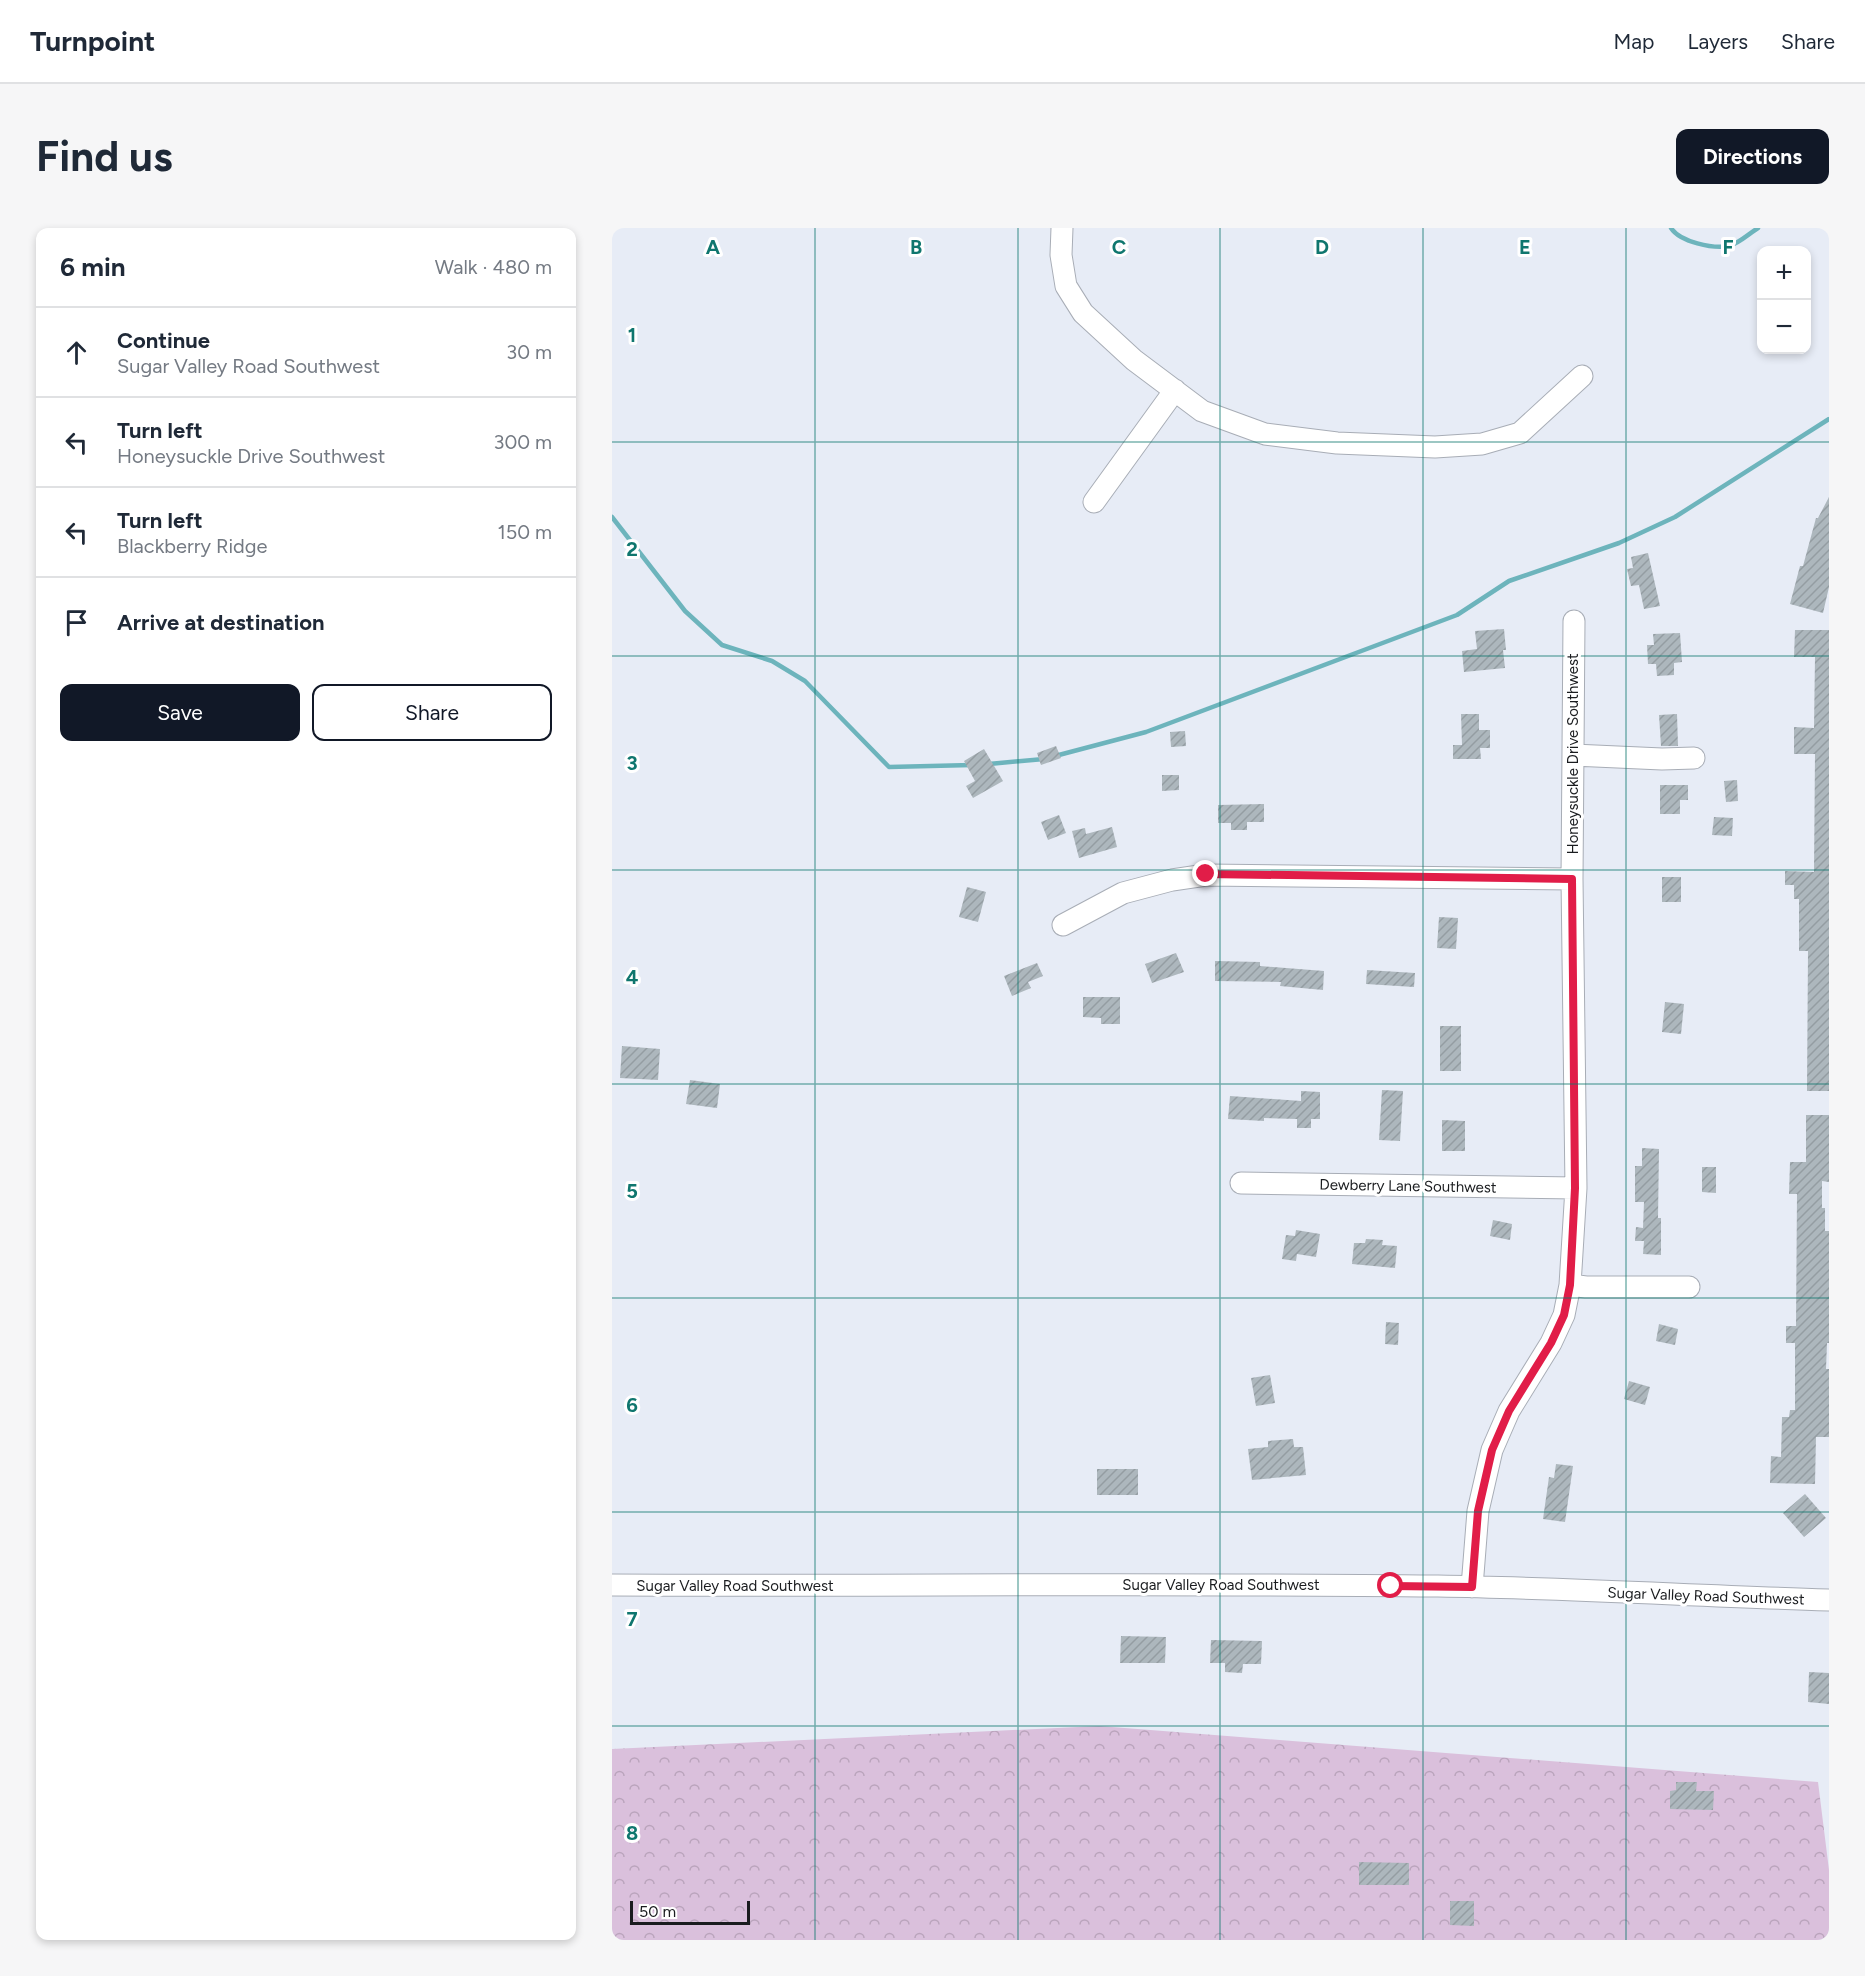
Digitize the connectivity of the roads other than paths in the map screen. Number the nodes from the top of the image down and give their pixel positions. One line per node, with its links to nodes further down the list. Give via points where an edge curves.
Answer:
1 (1062, 228): 3 (street, via 1066,286 1083,313 1134,360)
2 (1582, 376): 3 (street, via 1520,433 1482,444 1435,447 1337,443 1265,434 1202,411)
3 (1175, 390): 4 (street)
4 (1094, 502)
5 (1574, 621): 6 (street, Honeysuckle Drive Southwest)
6 (1573, 755): 7 (street); 8 (street, Honeysuckle Drive Southwest)
7 (1694, 758)
8 (1572, 879): 9 (street, via 1206,874 1123,893); 11 (street, Honeysuckle Drive Southwest)
9 (1064, 926)
10 (1241, 1184): 11 (street, Dewberry Lane Southwest)
11 (1575, 1188): 12 (street, Honeysuckle Drive Southwest)
12 (1570, 1285): 13 (street); 15 (street, Honeysuckle Drive Southwest, via 1564,1315 1551,1343 1509,1411 1492,1450 1478,1511)
13 (1689, 1287)
14 (612, 1586): 15 (street, Sugar Valley Road Southwest)
15 (1472, 1587): 16 (street, Sugar Valley Road Southwest)
16 (1829, 1600)

